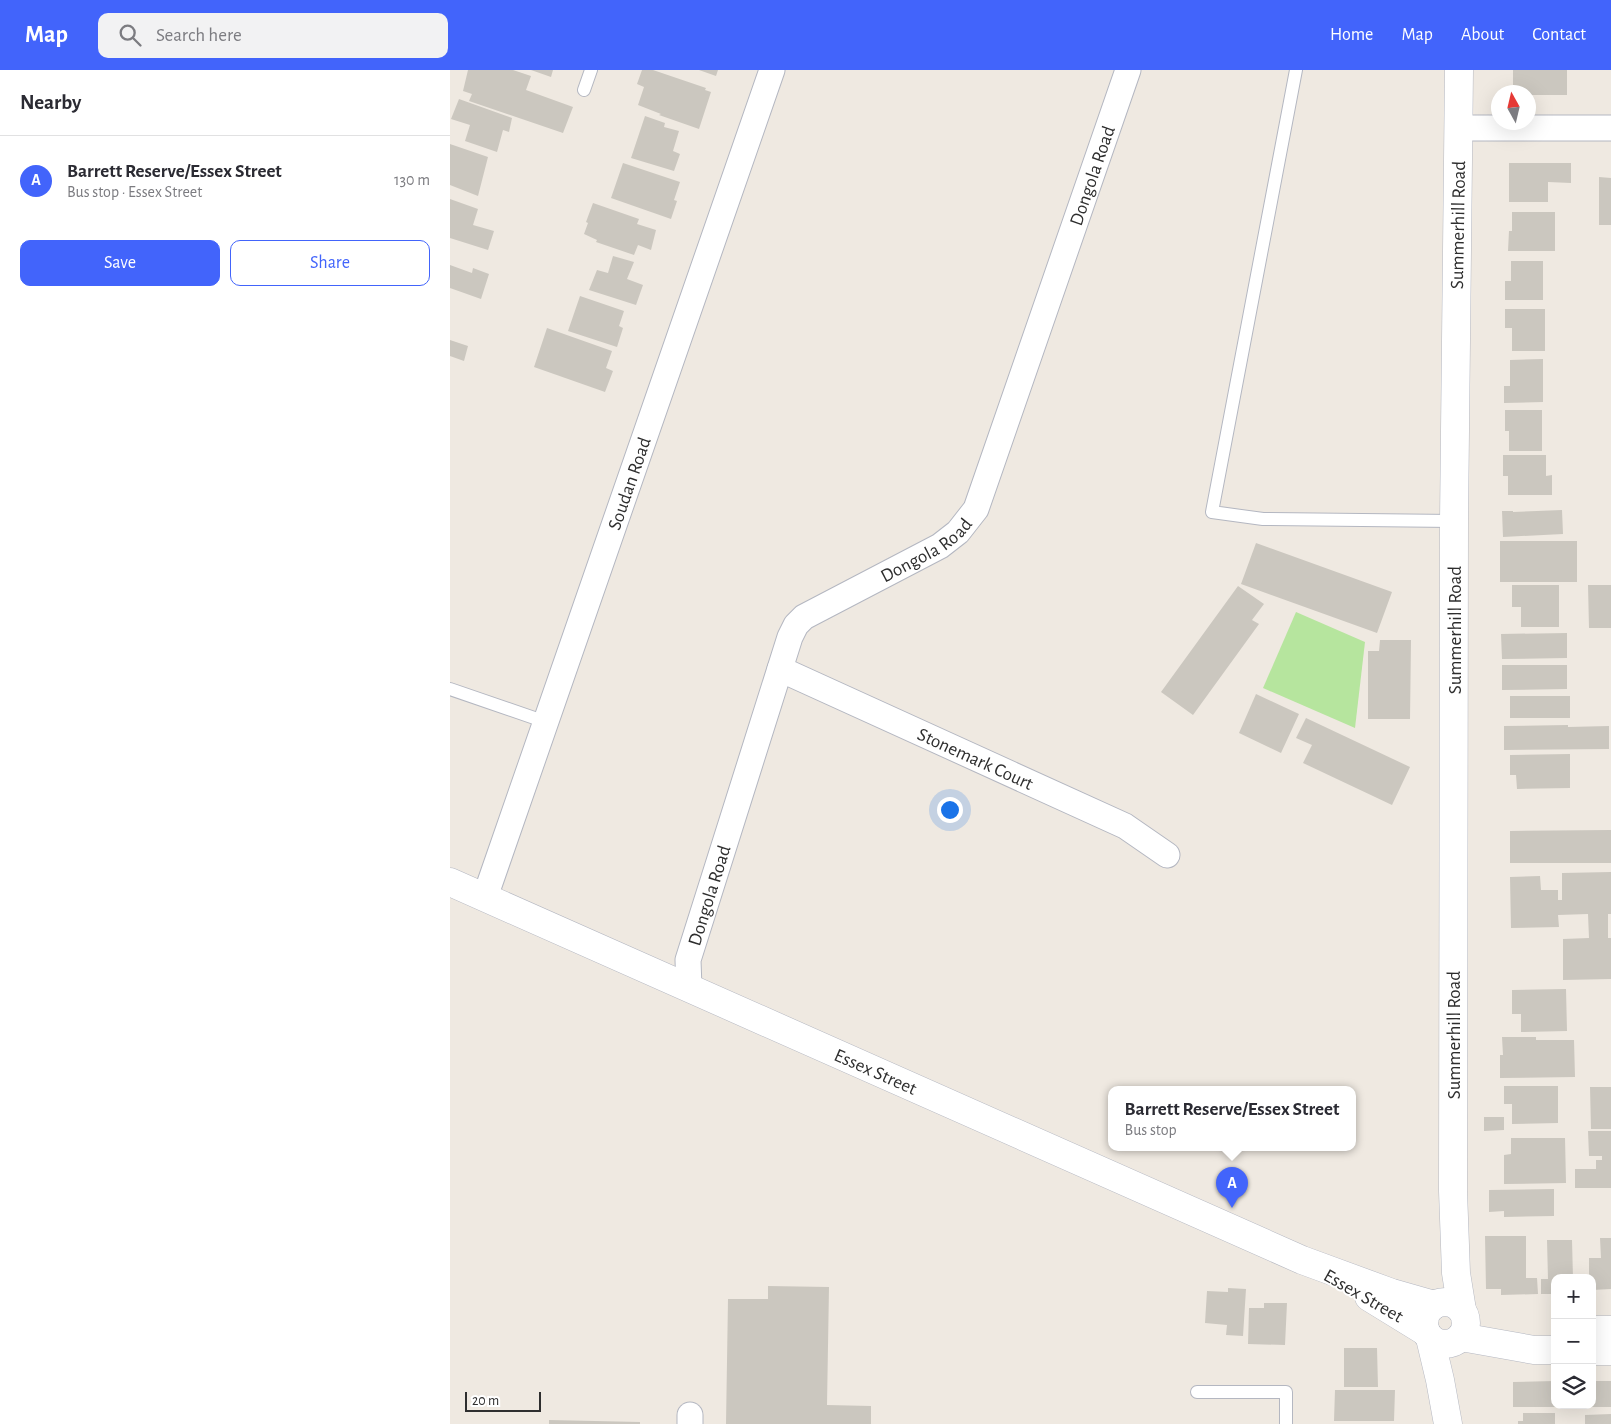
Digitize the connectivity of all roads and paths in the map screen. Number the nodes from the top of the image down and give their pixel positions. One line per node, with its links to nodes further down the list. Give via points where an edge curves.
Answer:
1 (591, 70): 6 (lane)
2 (772, 70): 12 (street, Soudan Road)
3 (1128, 70): 10 (street, Dongola Road, via 976,509 958,532 940,546 804,617 790,637)
4 (1296, 70): 9 (lane, via 1212,512 1263,518)
5 (1459, 70): 7 (street, Summerhill Road)
6 (584, 90)
7 (1458, 128): 8 (street); 9 (street, Summerhill Road)
8 (1611, 128)
9 (1454, 521): 17 (street, Summerhill Road)
10 (780, 669): 13 (street, Stonemark Court, via 1125,826); 16 (street, Dongola Road, via 688,960)
11 (450, 689): 12 (lane)
12 (546, 722): 15 (street, Soudan Road)
13 (1167, 856)
14 (450, 882): 15 (street, Essex Street)
15 (485, 897): 16 (street, Essex Street)
16 (689, 988): 18 (street, Essex Street)
17 (1453, 1191): 19 (street, Summerhill Road); 20 (street, Summerhill Road, via 1456,1274)
18 (1302, 1260): 19 (street, Essex Street); 24 (street, Essex Street, via 1389,1308)
19 (1434, 1305): 20 (street, via 1452,1303); 24 (street, via 1426,1314 1424,1326)
20 (1462, 1325): 23 (street, via 1491,1324); 24 (street, via 1454,1342 1442,1344); 25 (street, via 1534,1350); 30 (street, Summerhill Road)
21 (1596, 1330): 22 (street)
22 (1611, 1330)
23 (1551, 1331)
24 (1428, 1335): 30 (street, Summerhill Road)
25 (1551, 1350)
26 (1596, 1351): 27 (street)
27 (1611, 1351)
28 (1197, 1392): 29 (lane, via 1286,1392)
29 (1286, 1424)
30 (1449, 1424)

